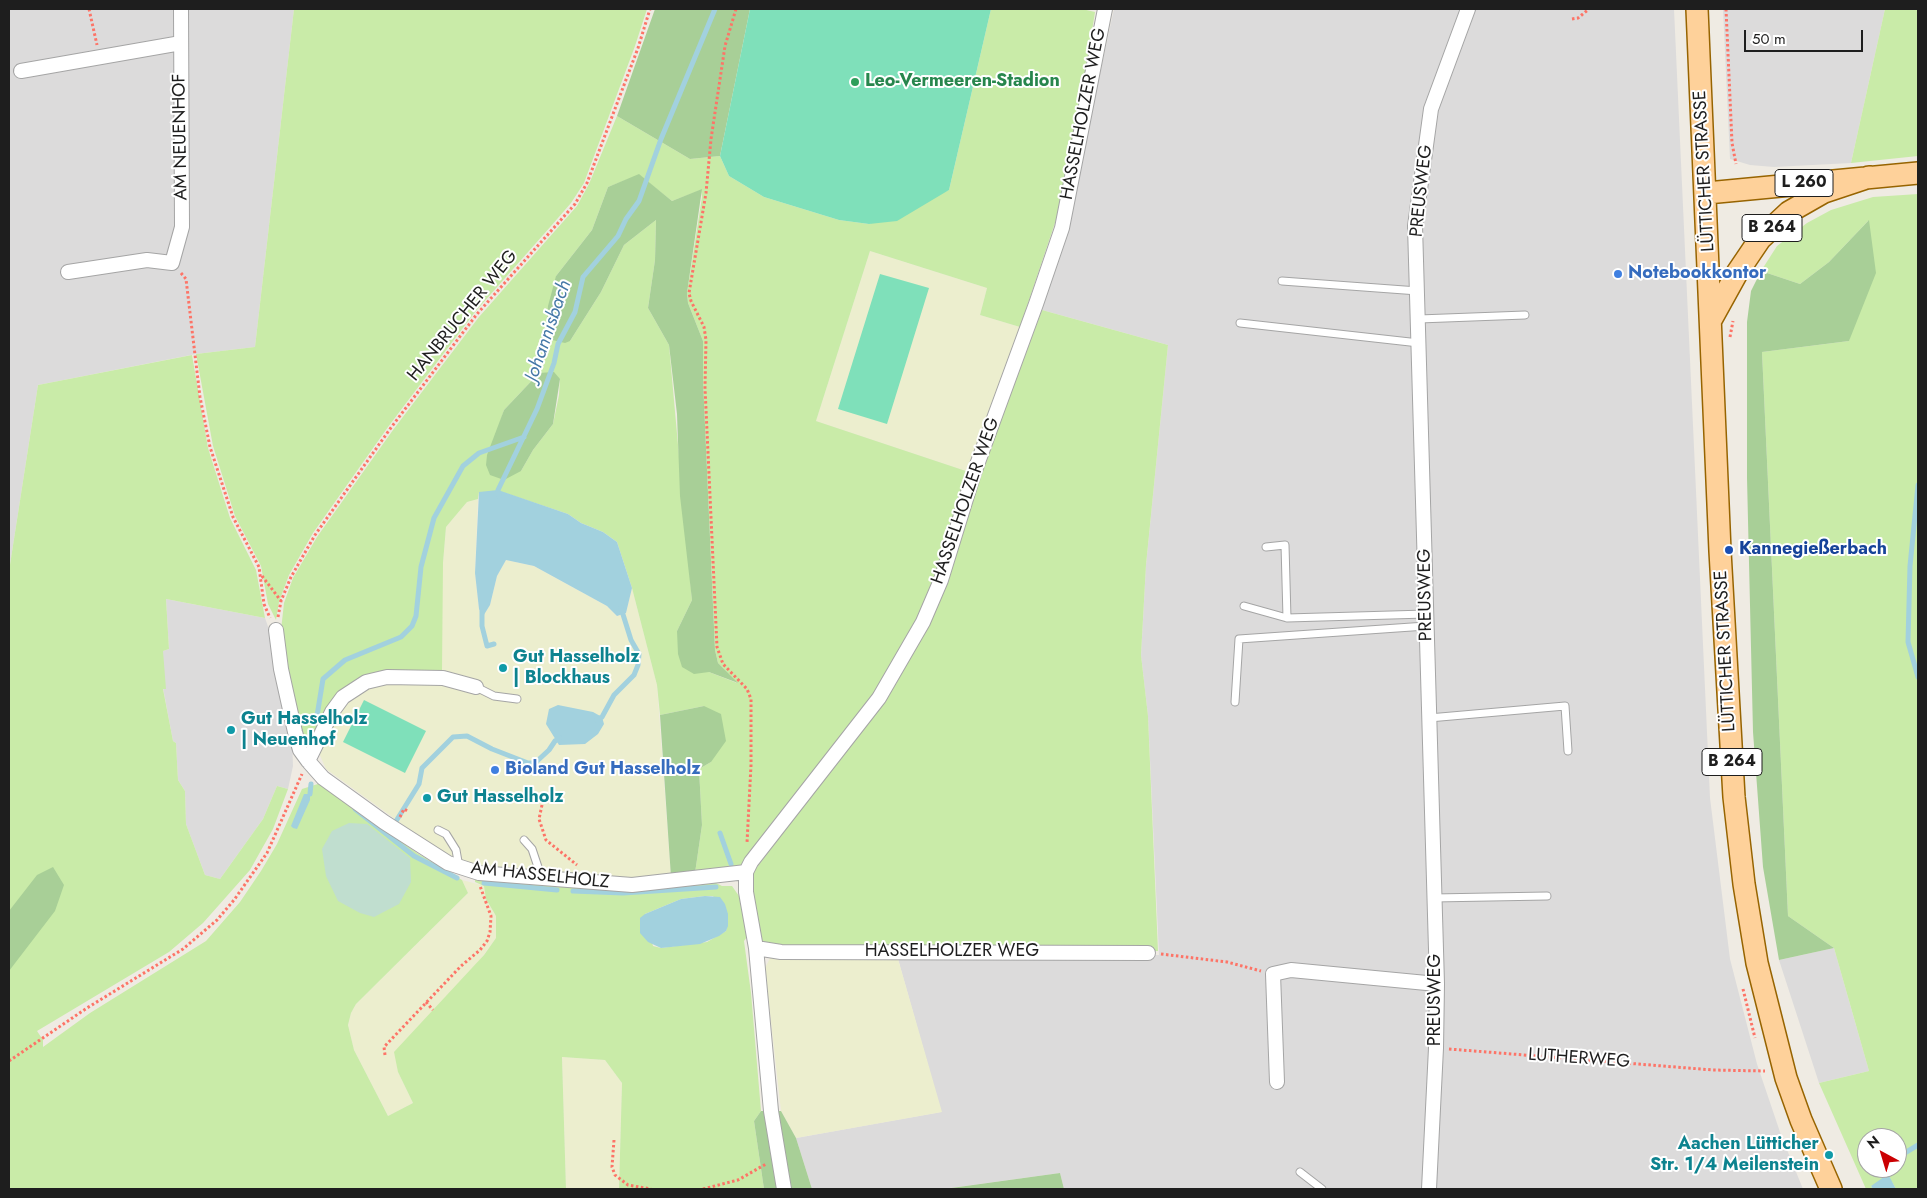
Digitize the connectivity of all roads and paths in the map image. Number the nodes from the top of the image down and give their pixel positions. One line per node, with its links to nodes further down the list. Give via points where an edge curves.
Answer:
1 (89, 9): 12 (path)
2 (181, 9): 11 (street, AM NEUENHOF)
3 (650, 9): 31 (path, HANBRUCHER WEG, via 587,184 575,204 477,314 390,429 315,535)
4 (736, 9): 47 (path, via 725,46 689,292 706,340 717,647 723,664 747,689 751,699)
5 (1105, 9): 47 (street, HASSELHOLZER WEG, via 1062,228 977,465 941,580 923,622 879,698)
6 (1468, 9): 21 (street, PREUSWEG, via 1432,109 1415,226)
7 (1589, 9): 10 (path)
8 (1697, 9): 17 (main road, LÜTTICHER STRASSE / B 264)
9 (1726, 9): 14 (path, via 1732,143)
10 (1572, 19)
11 (180, 43): 12 (street); 18 (street, AM NEUENHOF, via 182,228)
12 (99, 56): 13 (street)
13 (21, 71)
14 (1736, 164)
15 (1918, 173): 16 (main road, L 260)
16 (1869, 177): 17 (main road, L 260); 25 (main road, B 264, via 1824,192 1789,212 1760,239)
17 (1706, 193): 25 (main road, LÜTTICHER STRASSE / B 264)
18 (172, 263): 19 (street, via 147,260); 30 (path, via 186,279 200,397 210,447 233,517 242,538 254,554)
19 (68, 272)
20 (1282, 280): 21 (lane)
21 (1418, 291): 24 (street, PREUSWEG)
22 (1524, 316): 24 (lane)
23 (1734, 316): 28 (path)
24 (1418, 319): 27 (street, PREUSWEG)
25 (1710, 320): 71 (main road, LÜTTICHER STRASSE / B 264, via 1734,797 1744,884 1757,964 1786,1078)
26 (1240, 323): 27 (lane)
27 (1419, 343): 34 (street, PREUSWEG)
28 (1729, 344)
29 (1266, 547): 33 (lane, via 1285,545)
30 (262, 576): 31 (path); 35 (path, via 264,604)
31 (281, 602): 35 (path, HANBRUCHER WEG)
32 (1244, 606): 33 (lane)
33 (1288, 618): 34 (lane)
34 (1426, 620): 38 (lane, via 1239,639); 39 (street, PREUSWEG)
35 (276, 630): 41 (street, AM HASSELHOLZ, via 295,732 300,750)
36 (476, 687): 37 (lane, via 494,696); 41 (street, via 443,678 387,677 366,682 343,697)
37 (517, 698)
38 (1236, 702)
39 (1429, 718): 40 (lane, via 1565,706); 51 (street, PREUSWEG)
40 (1568, 751)
41 (308, 761): 46 (street, AM HASSELHOLZ, via 323,778 384,822); 60 (path, via 267,852 217,920 183,949)
42 (542, 805): 45 (path, via 539,819 546,840)
43 (438, 830): 46 (lane, via 446,834 456,850)
44 (524, 840): 49 (lane, via 532,849)
45 (578, 866)
46 (459, 867): 48 (street, AM HASSELHOLZ)
47 (749, 867): 49 (street, AM HASSELHOLZ, via 632,885); 52 (street, via 746,892)
48 (479, 873): 49 (street, AM HASSELHOLZ); 56 (path, via 481,891 491,916 490,932 480,950)
49 (542, 879)
50 (1547, 896): 51 (lane)
51 (1433, 898): 55 (street, PREUSWEG)
52 (756, 948): 53 (street, HASSELHOLZER WEG, via 781,952); 64 (street)
53 (1148, 953): 54 (path, via 1227,962)
54 (1273, 974): 55 (street, via 1291,970); 62 (street)
55 (1437, 984): 58 (street, PREUSWEG)
56 (426, 1002): 57 (path); 59 (path, via 384,1047)
57 (433, 1010)
58 (1436, 1048): 61 (path, LUTHERWEG); 70 (street, PREUSWEG)
59 (385, 1055)
60 (9, 1061)
61 (1765, 1071)
62 (1277, 1082)
63 (614, 1140): 66 (path, via 612,1167 615,1175 628,1185)
64 (778, 1153): 67 (path, via 752,1174); 68 (street)
65 (1300, 1172): 69 (lane)
66 (651, 1189)
67 (703, 1189)
68 (784, 1189)
69 (1322, 1189)
70 (1429, 1189)
71 (1831, 1189)

